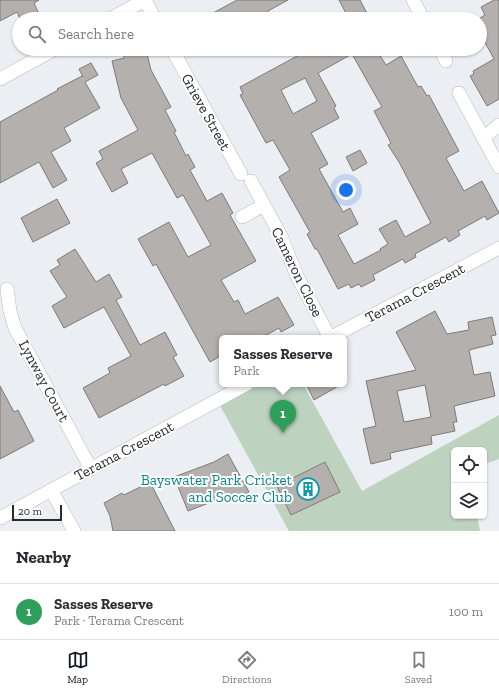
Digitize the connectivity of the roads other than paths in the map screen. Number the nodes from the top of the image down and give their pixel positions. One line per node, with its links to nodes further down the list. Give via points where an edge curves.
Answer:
1 (145, 0): 3 (street); 4 (street)
2 (413, 0): 5 (street)
3 (123, 12)
4 (151, 12)
5 (419, 12)
6 (42, 56): 10 (street)
7 (176, 56): 15 (street, Grieve Street)
8 (444, 56): 9 (street)
9 (446, 61)
10 (0, 79)
11 (459, 93): 13 (street)
12 (499, 125): 13 (street)
13 (483, 138): 14 (street)
14 (499, 167)
15 (246, 178): 16 (street, Cameron Close)
16 (264, 205): 17 (street); 20 (street, Cameron Close)
17 (242, 217)
18 (499, 248): 21 (street, Terama Crescent)
19 (7, 289): 23 (street, Lynway Court, via 15,328)
20 (328, 335)
21 (336, 335)
22 (241, 387): 23 (street, Terama Crescent)
23 (91, 469): 24 (street, Terama Crescent)
24 (51, 490): 25 (street, Terama Crescent); 26 (street)
25 (0, 518)
26 (74, 531)

